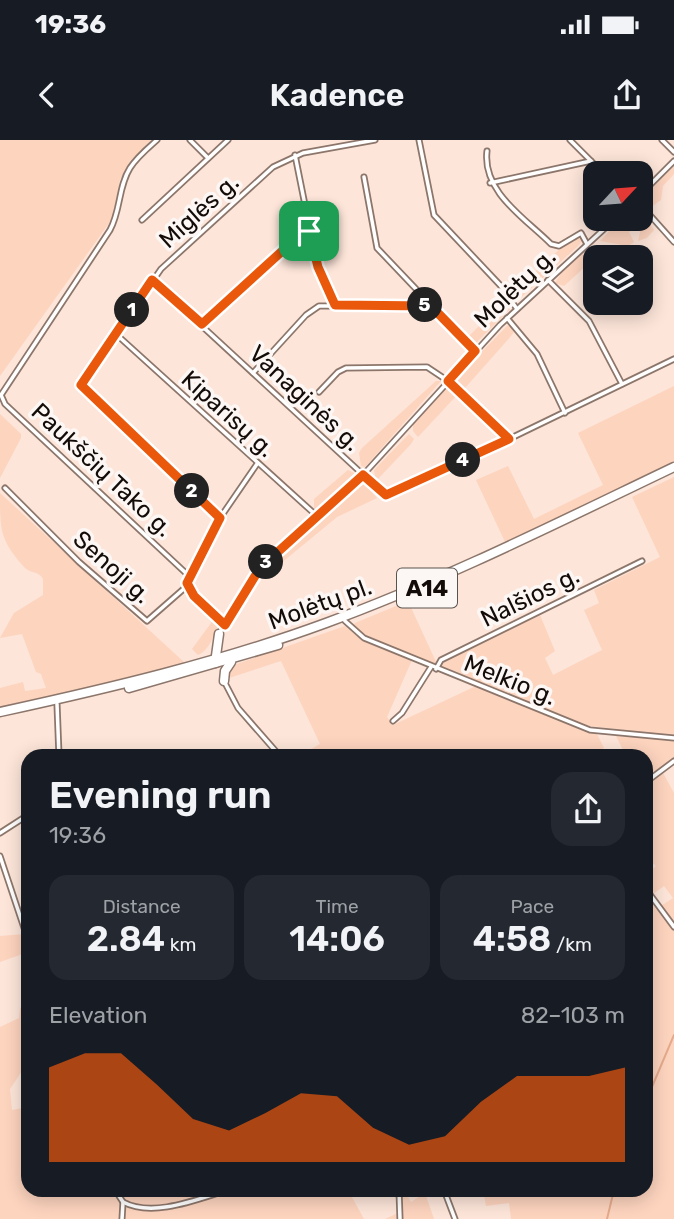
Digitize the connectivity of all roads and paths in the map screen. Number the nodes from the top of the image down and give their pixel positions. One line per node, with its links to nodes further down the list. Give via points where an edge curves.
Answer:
1 (157, 140): 48 (street, Paukščių Tako g., via 130,167 118,216 1,395 5,404)
2 (190, 140): 11 (street)
3 (228, 140): 11 (street)
4 (375, 140): 10 (street, Miglės g.)
5 (419, 140): 29 (street, via 434,215)
6 (570, 140): 12 (street)
7 (662, 140): 9 (street)
8 (487, 151): 17 (street)
9 (674, 152)
10 (295, 155): 20 (street); 25 (street, Miglės g., via 267,173)
11 (208, 158): 19 (street)
12 (591, 161)
13 (674, 161): 16 (street)
14 (583, 163): 17 (street)
15 (364, 177): 28 (street, via 376,248)
16 (653, 182)
17 (490, 183): 23 (street, via 551,244 558,246 581,233)
18 (653, 219): 22 (street)
19 (142, 220)
20 (309, 231): 27 (street); 31 (street, via 248,279)
21 (602, 231): 23 (street, Molėtų g.)
22 (674, 242)
23 (587, 245)
24 (583, 249): 26 (street, Molėtų g.)
25 (152, 280): 31 (street, Vanaginės g.); 32 (street, Miglės g.)
26 (548, 280): 29 (street, Molėtų g.); 37 (street, via 589,321)
27 (335, 305): 28 (street); 35 (street, via 311,311)
28 (431, 306): 33 (street)
29 (517, 309): 30 (street, Molėtų g.)
30 (507, 318): 33 (street, Molėtų g.); 39 (street, via 537,354)
31 (202, 324): 35 (street, Vanaginės g.)
32 (117, 335): 41 (street, Kiparisų g.); 46 (street, Miglės g., via 81,387)
33 (475, 351): 36 (street, Molėtų g.)
34 (674, 359): 37 (street, Vanaginės g.)
35 (253, 373): 43 (street, Vanaginės g.)
36 (448, 381): 38 (street, via 427,367 355,366 340,370); 40 (street); 43 (street, Molėtų g.)
37 (622, 384): 39 (street, Vanaginės g.)
38 (319, 391)
39 (565, 413): 40 (street, Vanaginės g.)
40 (509, 439): 43 (street, Vanaginės g., via 386,495)
41 (257, 464): 45 (street, Kiparisų g.); 46 (street, Senoji g.)
42 (674, 470): 50 (highway, Molėtų pl. / A14, via 466,571); 54 (highway, Molėtų pl. / A14, via 415,589)
43 (363, 475): 45 (street, Molėtų g.)
44 (5, 488): 49 (street, Senoji g., via 142,619 152,619)
45 (318, 517): 51 (street, Molėtų g., via 255,574)
46 (220, 518): 48 (street, Senoji g.)
47 (642, 561): 56 (street, Nalšios g., via 441,660)
48 (189, 576): 49 (street, Senoji g.)
49 (187, 586): 51 (street)
50 (345, 621): 54 (highway, Molėtų pl. / A14); 56 (street, Melkio g., via 364,638)
51 (225, 625): 52 (street, Molėtų g.)
52 (219, 634): 53 (highway)
53 (216, 645): 54 (highway); 55 (highway); 55 (highway)
54 (232, 657): 55 (highway, Molėtų pl. / A14); 57 (highway)
55 (212, 664): 57 (highway); 57 (street); 58 (highway, Molėtų pl. / A14); 59 (highway, Molėtų pl. / A14)
56 (434, 668): 60 (street); 61 (street, Melkio g., via 590,730)
57 (224, 681): 63 (street, via 238,708)
58 (57, 704): 59 (highway, Molėtų pl. / A14); 62 (street)
59 (0, 712)
60 (393, 721)
61 (674, 738)
62 (59, 749)
63 (274, 749)
64 (674, 761): 65 (street)
65 (653, 777)
66 (21, 820): 67 (street)
67 (0, 833)
68 (0, 856): 70 (street)
69 (653, 898): 71 (street)
70 (21, 919)
71 (674, 927)
72 (120, 1197): 76 (street)
73 (201, 1197): 76 (street, via 158,1208)
74 (399, 1197): 78 (street)
75 (446, 1197): 79 (street)
76 (123, 1202): 77 (street)
77 (122, 1219)
78 (400, 1219)
79 (454, 1219)

